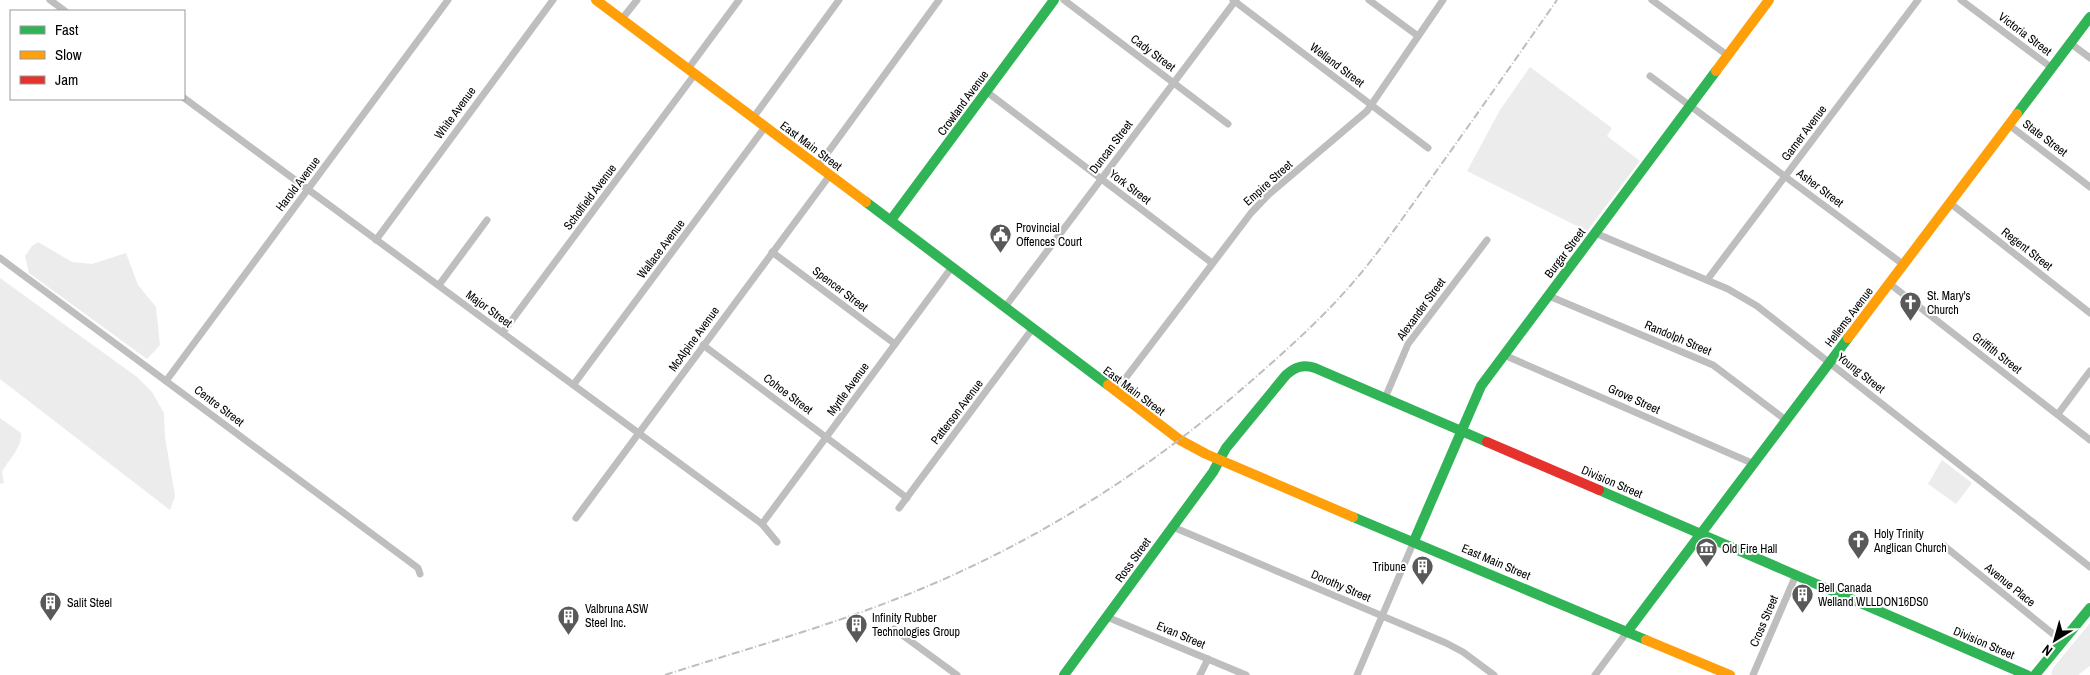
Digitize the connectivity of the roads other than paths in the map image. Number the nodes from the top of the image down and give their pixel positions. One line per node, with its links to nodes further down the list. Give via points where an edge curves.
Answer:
1 (50, 0): 18 (street)
2 (448, 0): 43 (street, Harold Avenue)
3 (553, 0): 48 (street, White Avenue)
4 (596, 0): 20 (main road, East Main Street)
5 (637, 0): 20 (street)
6 (739, 0): 26 (street, Scholfield Avenue)
7 (839, 0): 33 (street)
8 (939, 0): 38 (street)
9 (1054, 0): 29 (main road, Crowland Avenue)
10 (1064, 0): 28 (street, Cady Street)
11 (1369, 0): 21 (street)
12 (1443, 0): 21 (street, Empire Street)
13 (1652, 0): 23 (street)
14 (1769, 0): 23 (main road, Burgar Street)
15 (1918, 0): 40 (street, Garner Avenue)
16 (1961, 0): 25 (street, Victoria Street)
17 (1234, 1): 28 (street, Duncan Street); 31 (street, Welland Street)
18 (64, 10)
19 (2090, 17): 22 (main road, Hellems Avenue)
20 (622, 20): 26 (main road, East Main Street)
21 (1418, 36): 31 (street, Empire Street)
22 (2070, 43): 24 (street); 25 (main road, Hellems Avenue)
23 (1727, 56): 32 (main road, Burgar Street)
24 (2090, 58)
25 (2052, 68): 35 (main road, Hellems Avenue)
26 (691, 72): 33 (main road, East Main Street); 62 (street, Scholfield Avenue)
27 (1650, 76): 32 (street, Asher Street)
28 (1174, 83): 34 (street, Cady Street); 41 (street, Duncan Street)
29 (987, 92): 41 (street, York Street); 46 (main road, Crowland Avenue)
30 (185, 99): 43 (street, Major Street)
31 (1370, 104): 37 (street, Welland Street); 52 (street, Empire Street, via 1367,111 1345,131 1260,202)
32 (1691, 105): 40 (street, Asher Street); 47 (main road, Burgar Street)
33 (753, 118): 36 (main road, East Main Street)
34 (1228, 124)
35 (2009, 125): 42 (street, State Street); 44 (main road, Hellems Avenue)
36 (765, 128): 38 (main road, East Main Street); 69 (street, Wallace Avenue)
37 (1428, 148)
38 (818, 166): 39 (main road, East Main Street)
39 (830, 175): 46 (main road, East Main Street); 50 (street, McAlpine Avenue)
40 (1786, 176): 53 (street, Asher Street); 55 (street, Garner Avenue)
41 (1101, 179): 52 (street, York Street); 59 (street, Duncan Street)
42 (2090, 187)
43 (308, 190): 48 (street, Major Street); 68 (street, Harold Avenue)
44 (1950, 203): 53 (main road, Hellems Avenue); 60 (street, Regent Street)
45 (487, 220): 57 (street)
46 (891, 220): 54 (main road, East Main Street)
47 (1596, 233): 55 (street, Young Street); 58 (main road, Burgar Street)
48 (376, 240): 57 (street, Major Street)
49 (1487, 240): 71 (street, Alexander Street, via 1408,344)
50 (772, 252): 63 (street, Spencer Street); 64 (street, McAlpine Avenue)
51 (0, 258): 68 (street, Centre Street)
52 (1212, 264): 70 (street, Empire Street)
53 (1904, 265): 56 (main road, Hellems Avenue)
54 (952, 267): 59 (main road, East Main Street); 63 (street, Myrtle Avenue)
55 (1707, 280): 66 (street, Young Street, via 1757,306)
56 (1890, 284): 66 (main road, Hellems Avenue); 72 (street, Griffith Street)
57 (439, 286): 62 (street, Major Street)
58 (1548, 296): 65 (main road, Burgar Street); 73 (street, Randolph Street, via 1713,365)
59 (1005, 308): 61 (main road, East Main Street)
60 (2090, 313)
61 (1033, 328): 70 (main road, East Main Street); 80 (street, Patterson Avenue)
62 (502, 332): 69 (street, Major Street)
63 (894, 344): 76 (street, Myrtle Avenue)
64 (704, 345): 75 (street, McAlpine Avenue); 76 (street, Cohoe Street)
65 (1504, 355): 74 (main road, Burgar Street, via 1480,388); 79 (street, Grove Street)
66 (1831, 363): 73 (main road, Hellems Avenue); 91 (street, Young Street)
67 (2090, 371): 72 (street)
68 (166, 381): 92 (street, Centre Street, via 418,568)
69 (574, 384): 75 (street, Major Street)
70 (1115, 392): 78 (main road, East Main Street, via 1180,440)
71 (1384, 398): 74 (main road, Division Street); 78 (main road, Division Street, via 1315,368 1297,366 1286,375)
72 (2058, 414): 77 (street, Griffith Street)
73 (1787, 420): 79 (main road, Hellems Avenue)
74 (1460, 431): 82 (main road, Burgar Street); 87 (main road, Division Street)
75 (639, 432): 83 (street, McAlpine Avenue); 85 (street, Major Street)
76 (826, 437): 80 (street, Cohoe Street); 85 (street, Myrtle Avenue)
77 (2090, 440)
78 (1220, 458): 84 (main road, East Main Street); 86 (main road, Ross Street)
79 (1754, 464): 87 (main road, Hellems Avenue)
80 (907, 498): 81 (street, Patterson Avenue)
81 (899, 508)
82 (1424, 514): 84 (main road, via 1412,528 1403,531); 88 (main road, Burgar Street)
83 (576, 518)
84 (1362, 519): 88 (main road, East Main Street)
85 (762, 524): 89 (street, Major Street)
86 (1173, 527): 95 (street, Dorothy Street); 96 (main road, Ross Street)
87 (1701, 534): 93 (main road, Division Street); 98 (main road, Hellems Avenue)
88 (1414, 541): 95 (street); 98 (main road, East Main Street)
89 (777, 542)
90 (1942, 545): 99 (street, Avenue Place)
91 (2090, 567)
92 (420, 574)
93 (1796, 575): 109 (street, Cross Street); 110 (main road, Division Street)
94 (2090, 608): 99 (main road)
95 (1382, 616): 105 (street); 106 (street, Dorothy Street, via 1455,647)
96 (1107, 617): 100 (street, Evan Street); 102 (main road, Ross Street)
97 (894, 628): 101 (street)
98 (1627, 632): 107 (street); 108 (main road, East Main Street)
99 (2064, 642): 111 (main road)
100 (1208, 659): 103 (street); 104 (street, Evan Street)
101 (957, 675)
102 (1064, 675)
103 (1200, 675)
104 (1246, 675)
105 (1357, 675)
106 (1494, 675)
107 (1594, 675)
108 (1730, 675)
109 (1753, 675)
110 (2027, 675)
111 (2035, 675)

